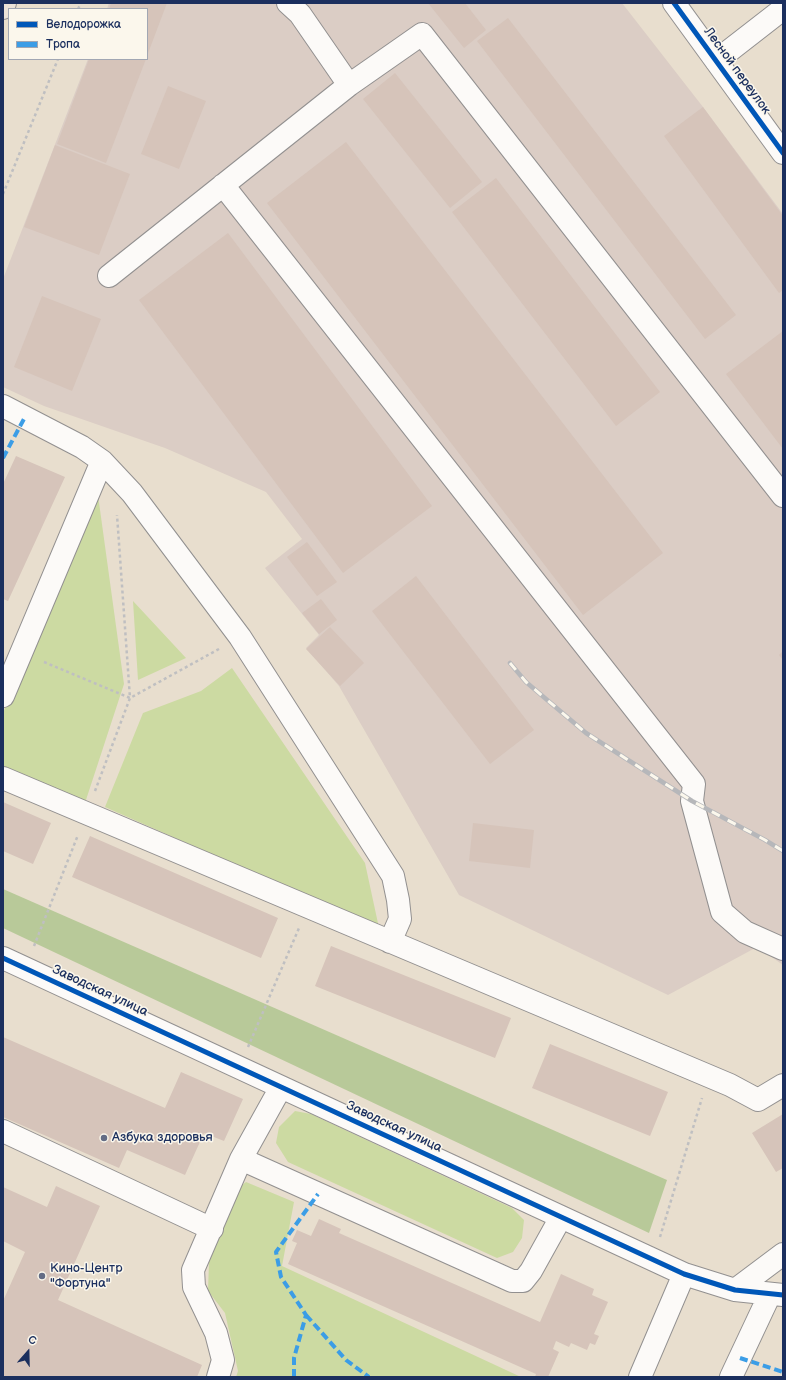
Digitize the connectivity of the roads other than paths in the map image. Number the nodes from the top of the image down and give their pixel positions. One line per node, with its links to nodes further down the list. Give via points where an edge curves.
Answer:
1 (5, 3): 4 (main road)
2 (288, 3): 7 (street, via 300,14)
3 (674, 3): 6 (street, Лесной переулок)
4 (3, 8)
5 (783, 9): 6 (street)
6 (716, 61): 8 (street, Лесной переулок)
7 (349, 85): 9 (street); 13 (street, via 422,34)
8 (783, 153)
9 (224, 185): 10 (street); 17 (street, via 694,784 692,801 722,912 745,932)
10 (109, 276)
11 (3, 406): 12 (street, via 82,447)
12 (108, 469): 14 (street, via 21,652); 16 (street, via 132,493 240,637 393,876 400,919)
13 (783, 496)
14 (3, 696)
15 (3, 778): 16 (street)
16 (390, 942): 19 (street, via 730,1085 758,1100)
17 (783, 949)
18 (3, 958): 20 (street, Заводская улица)
19 (783, 1085)
20 (281, 1087): 22 (street); 23 (street, Заводская улица)
21 (3, 1131): 24 (street)
22 (241, 1159): 23 (street, via 512,1281 523,1281 531,1271); 24 (street)
23 (561, 1217): 26 (street, Заводская улица)
24 (212, 1229): 29 (street, via 193,1270 194,1287 216,1333 223,1360)
25 (783, 1254): 27 (street)
26 (684, 1274): 27 (street, Заводская улица); 30 (street)
27 (734, 1290): 28 (street, Заводская улица)
28 (776, 1294): 31 (street)
29 (218, 1377)
30 (640, 1377)
31 (731, 1377)

